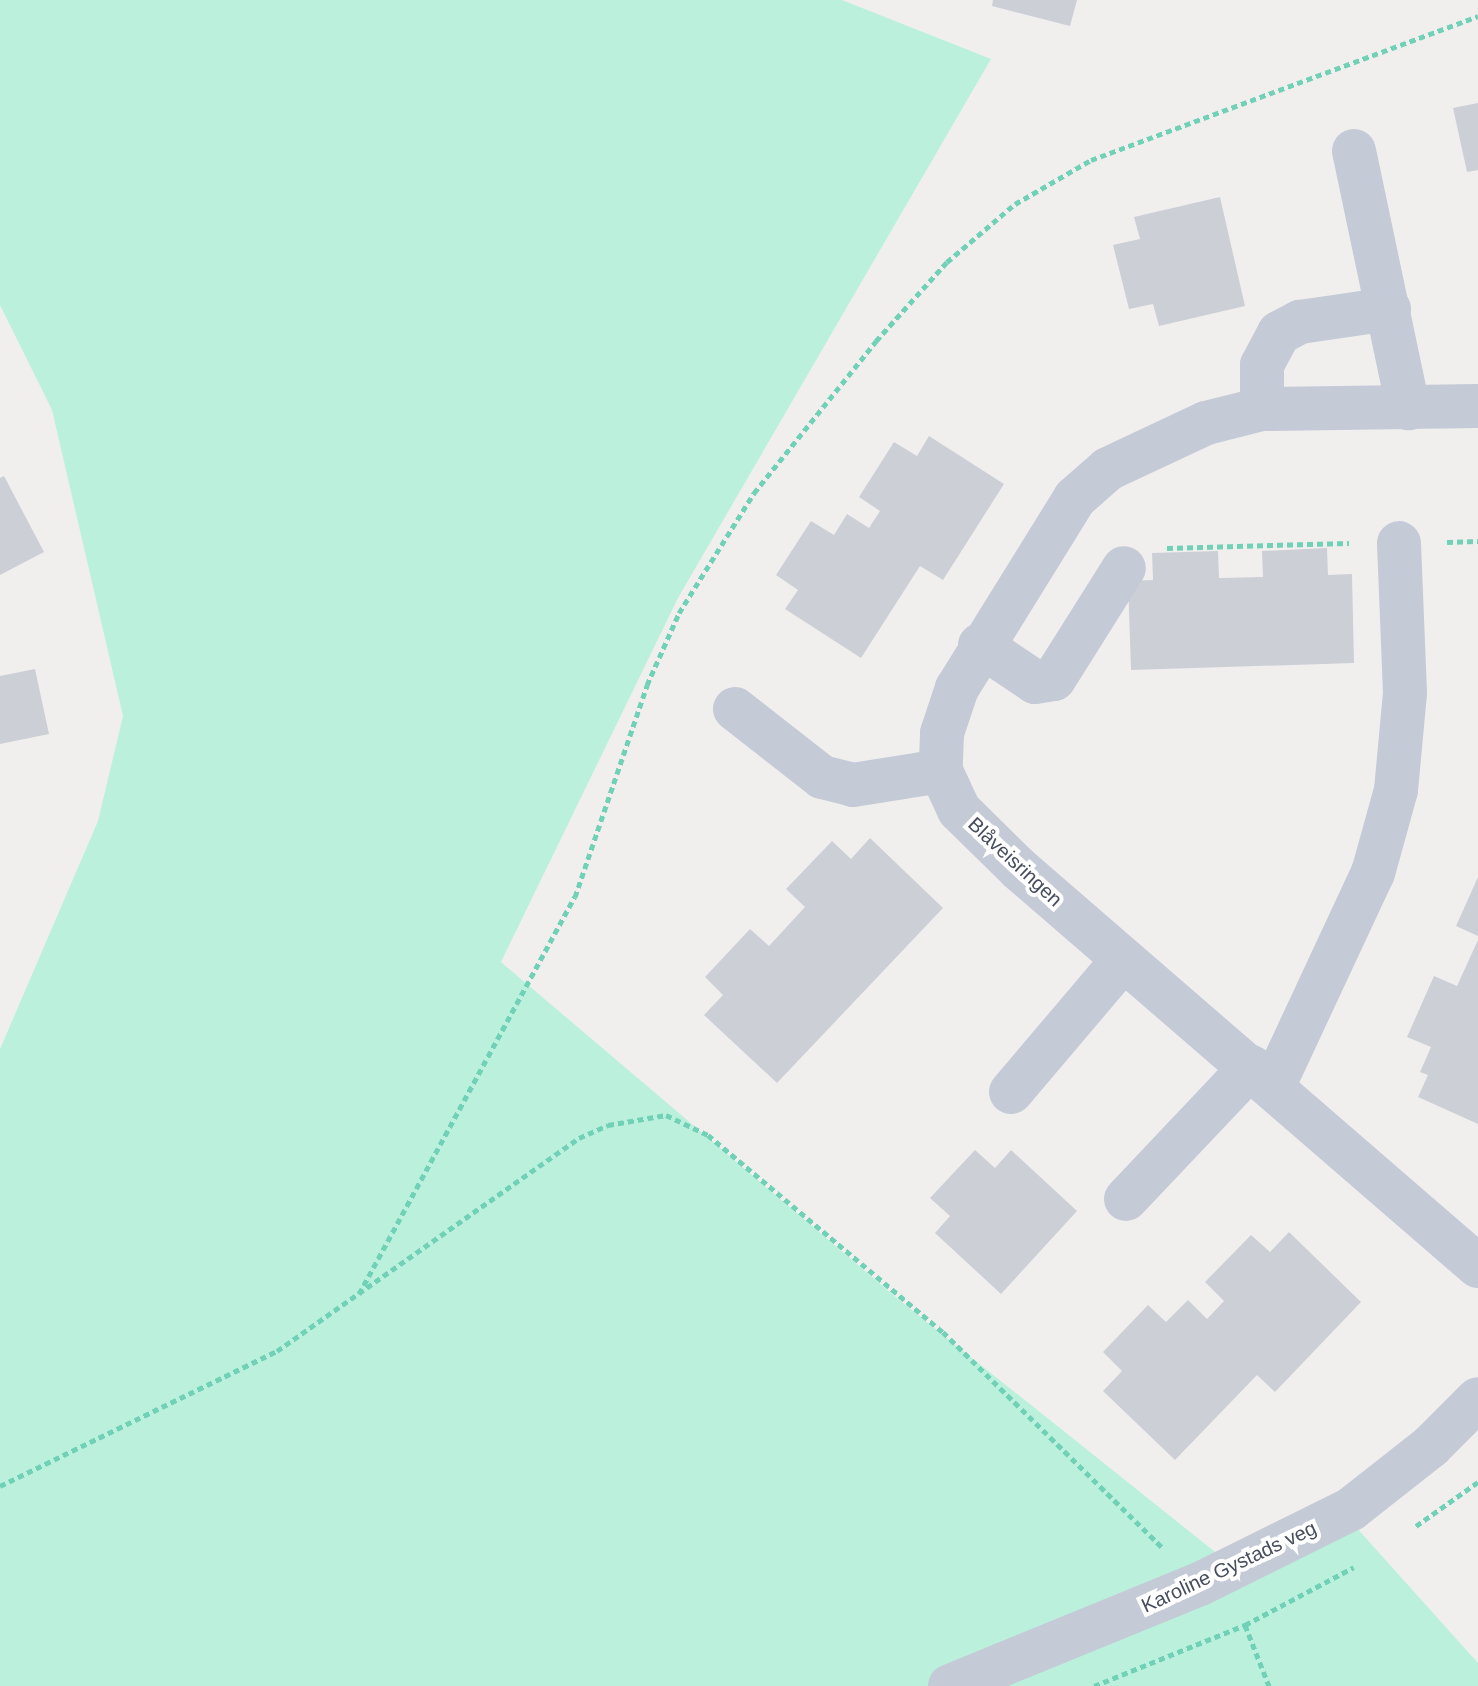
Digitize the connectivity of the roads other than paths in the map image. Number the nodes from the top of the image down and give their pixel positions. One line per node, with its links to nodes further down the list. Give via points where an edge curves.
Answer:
1 (1354, 151): 2 (street)
2 (1389, 309): 4 (street); 5 (street, via 1300,322 1279,333 1262,365)
3 (1478, 406): 4 (street, Blåveisringen)
4 (1408, 408): 5 (street, Blåveisringen)
5 (1262, 409): 8 (street, Blåveisringen, via 1206,423 1108,469 1075,498)
6 (1399, 543): 12 (street, via 1405,693 1396,790 1373,873)
7 (1124, 568): 8 (street, via 1054,679 1035,682)
8 (980, 645): 10 (street, Blåveisringen, via 942,733)
9 (735, 709): 10 (street, via 822,777 853,785)
10 (941, 771): 11 (street, Blåveisringen, via 959,810)
11 (1123, 960): 12 (street, Blåveisringen); 13 (street)
12 (1262, 1077): 14 (street); 15 (street, Blåveisringen)
13 (1011, 1092)
14 (1126, 1199)
15 (1478, 1266)
16 (1478, 1399): 17 (street, Karoline Gystads veg, via 1431,1446 1351,1509 1200,1584)
17 (950, 1686)

